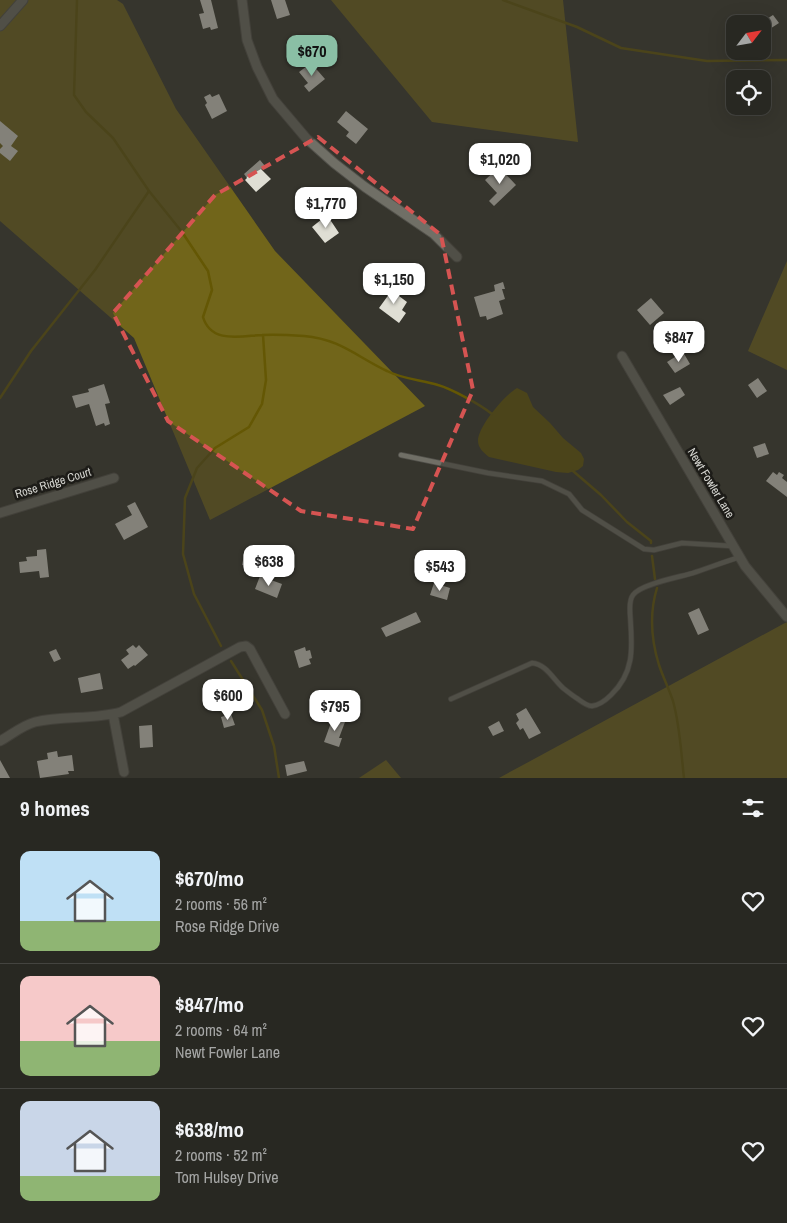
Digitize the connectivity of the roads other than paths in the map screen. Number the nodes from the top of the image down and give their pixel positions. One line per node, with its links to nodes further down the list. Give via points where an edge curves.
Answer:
1 (22, 0): 3 (street)
2 (242, 0): 4 (street, via 247,40 273,99 306,138 334,163 434,234)
3 (0, 26)
4 (457, 257)
5 (622, 356): 9 (street, Newt Fowler Lane)
6 (402, 455): 9 (lane, via 542,481 569,494 582,510 644,549 682,544)
7 (114, 478): 8 (street, Rose Ridge Court)
8 (0, 513)
9 (734, 546): 10 (street, Newt Fowler Lane)
10 (740, 557): 11 (street, Newt Fowler Lane, via 752,577); 12 (lane, via 653,584 633,595 630,608 632,651 628,672 614,692 598,704 590,706 583,703 537,663)
11 (787, 617)
12 (451, 698)
13 (113, 714): 14 (street, via 246,646); 15 (street, via 33,722); 16 (street)
14 (285, 714)
15 (0, 740)
16 (124, 772)

